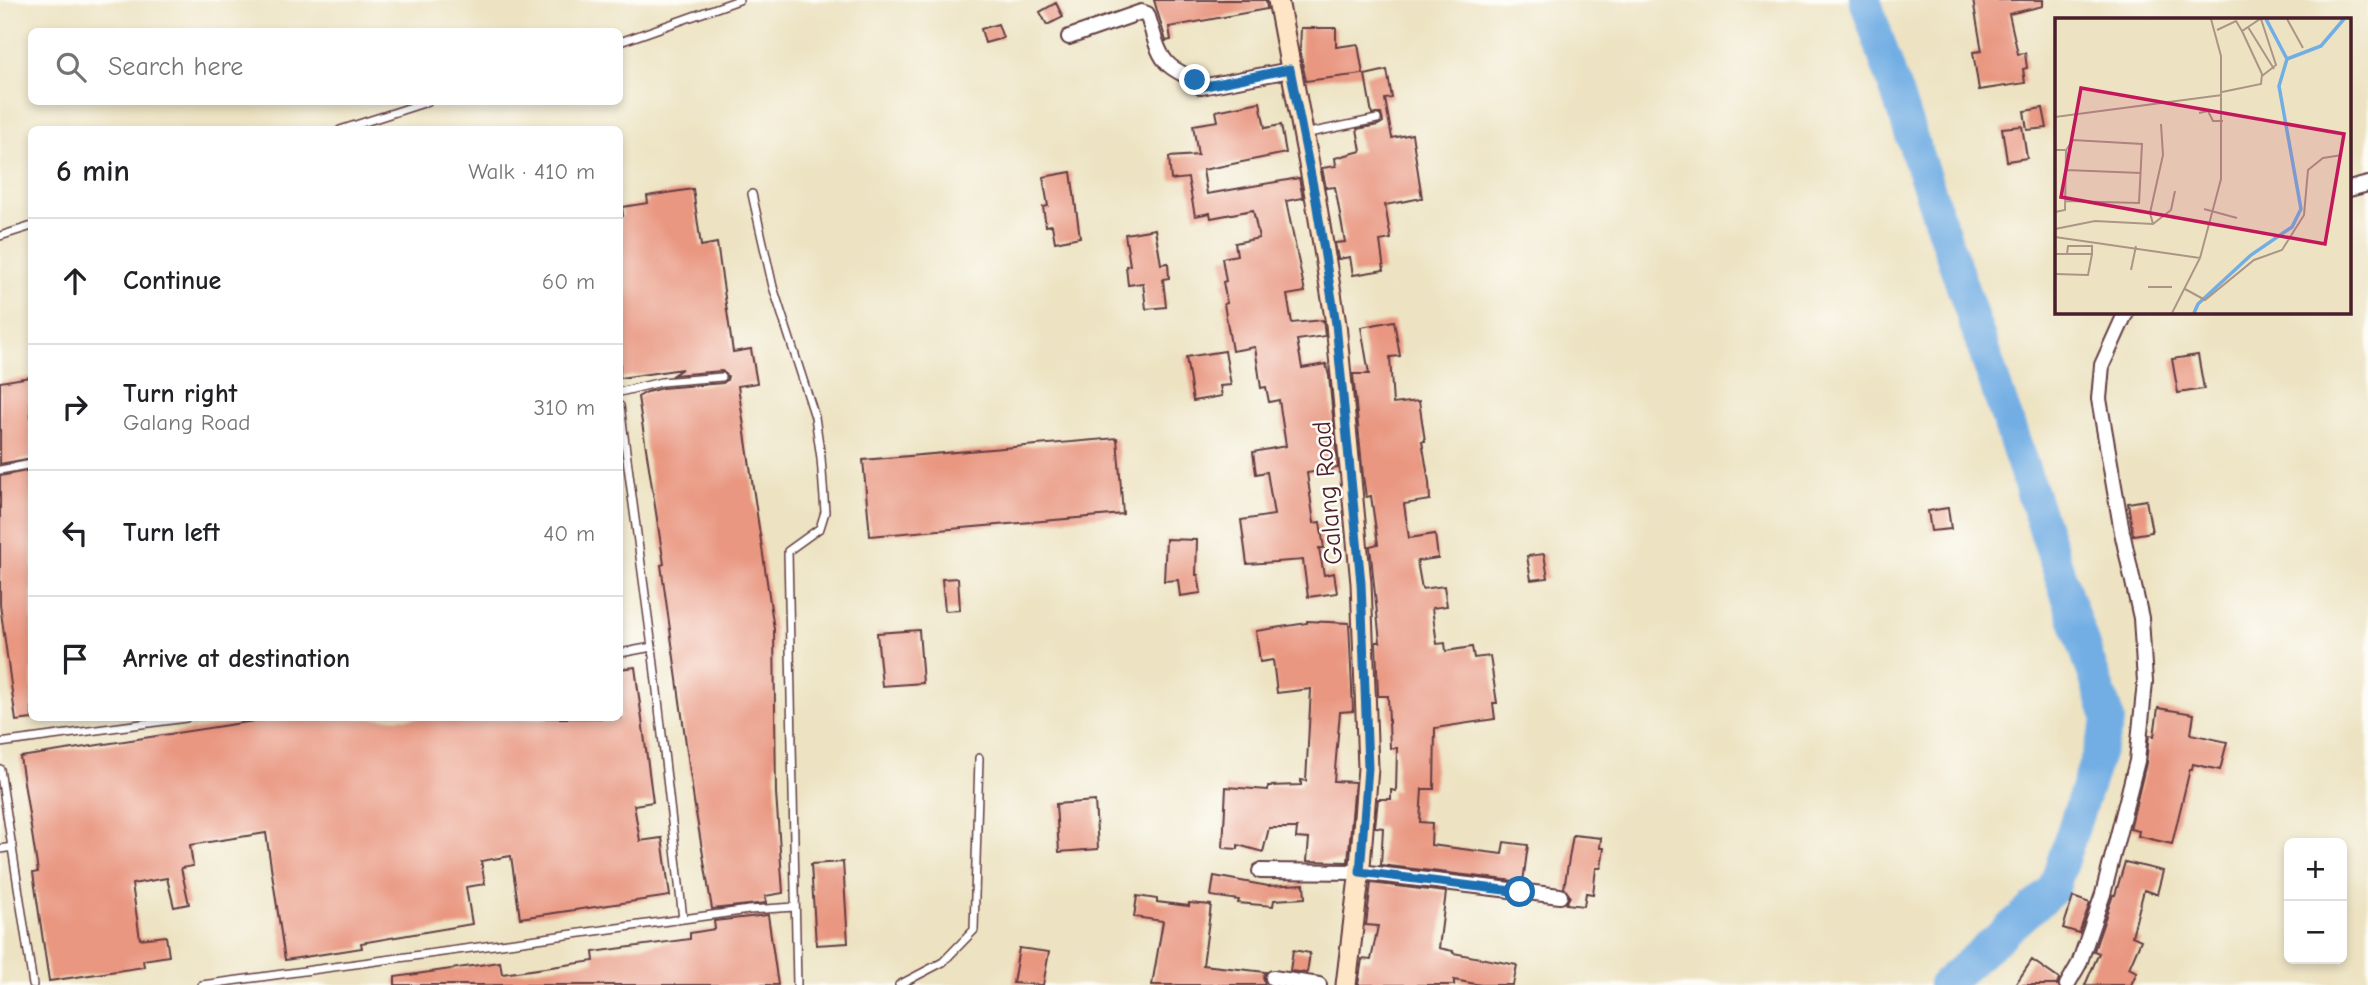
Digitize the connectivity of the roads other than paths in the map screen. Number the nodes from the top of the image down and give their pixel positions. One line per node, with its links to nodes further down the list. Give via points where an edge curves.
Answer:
1 (739, 0): 4 (lane)
2 (1278, 0): 5 (street, Galang Road)
3 (1069, 37): 5 (street, via 1141,12 1147,14 1160,53 1169,65 1201,87)
4 (623, 41)
5 (1290, 69): 9 (street, Galang Road)
6 (418, 105): 8 (lane)
7 (1377, 119): 9 (lane)
8 (352, 126)
9 (1304, 134): 30 (street, Galang Road, via 1336,324 1361,583 1368,768)
10 (2368, 184): 11 (street)
11 (2350, 189)
12 (752, 194): 32 (lane, via 773,287 815,417 824,486 820,528 788,551)
13 (28, 227): 14 (lane)
14 (0, 236)
15 (2126, 313): 41 (street, via 2102,365 2099,399 2141,618 2145,682 2137,761 2104,894)
16 (722, 377): 17 (lane, via 662,382)
17 (623, 391)
18 (623, 428): 21 (lane)
19 (28, 465): 20 (lane)
20 (0, 470)
21 (653, 648): 22 (lane); 33 (lane)
22 (623, 653)
23 (165, 721): 24 (lane)
24 (0, 743)
25 (979, 758): 38 (lane, via 974,930 943,962)
26 (0, 769): 27 (lane)
27 (13, 847): 28 (lane); 35 (lane)
28 (0, 849)
29 (1260, 871): 30 (street)
30 (1360, 872): 31 (street); 40 (street, Galang Road)
31 (1560, 895)
32 (795, 907): 33 (lane); 37 (lane)
33 (683, 919): 36 (lane)
34 (1273, 978): 39 (street)
35 (33, 985)
36 (202, 985)
37 (797, 985)
38 (899, 985)
39 (1319, 985)
40 (1346, 985)
41 (2067, 985)

